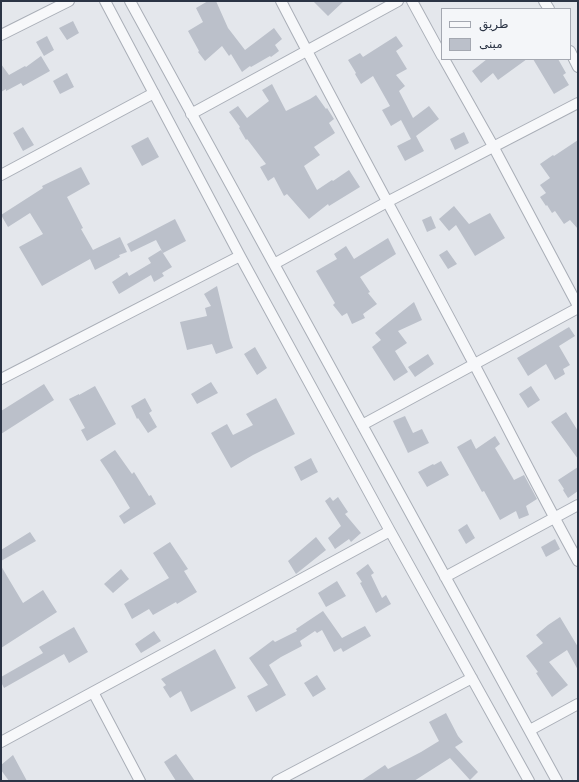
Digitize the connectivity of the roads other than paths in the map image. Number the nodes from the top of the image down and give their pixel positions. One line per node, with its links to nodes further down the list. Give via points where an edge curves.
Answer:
1 (68, 1): 7 (street)
2 (105, 1): 13 (street)
3 (130, 1): 15 (street)
4 (281, 1): 8 (street)
5 (398, 1): 8 (street)
6 (412, 1): 10 (street)
7 (1, 35)
8 (307, 50): 15 (street); 18 (street)
9 (571, 53): 12 (street)
10 (441, 54)
11 (445, 60): 16 (street)
12 (578, 67)
13 (154, 93): 17 (street); 19 (street)
14 (578, 103): 16 (street)
15 (191, 114): 20 (street)
16 (493, 146): 18 (street); 21 (street)
17 (1, 175)
18 (387, 202): 20 (street); 22 (street)
19 (240, 256): 23 (street); 27 (street)
20 (274, 264): 24 (street)
21 (578, 307): 22 (street)
22 (474, 364): 24 (street); 26 (street)
23 (1, 380)
24 (362, 425): 29 (street)
25 (578, 505): 26 (street)
26 (554, 518): 28 (street); 29 (street)
27 (390, 531): 30 (street); 31 (street)
28 (578, 561)
29 (445, 576): 33 (street)
30 (472, 678): 36 (street); 37 (street)
31 (93, 692): 34 (street); 35 (street)
32 (578, 704): 33 (street)
33 (530, 730): 38 (street)
34 (1, 742)
35 (140, 781)
36 (277, 781)
37 (528, 781)
38 (557, 781)

